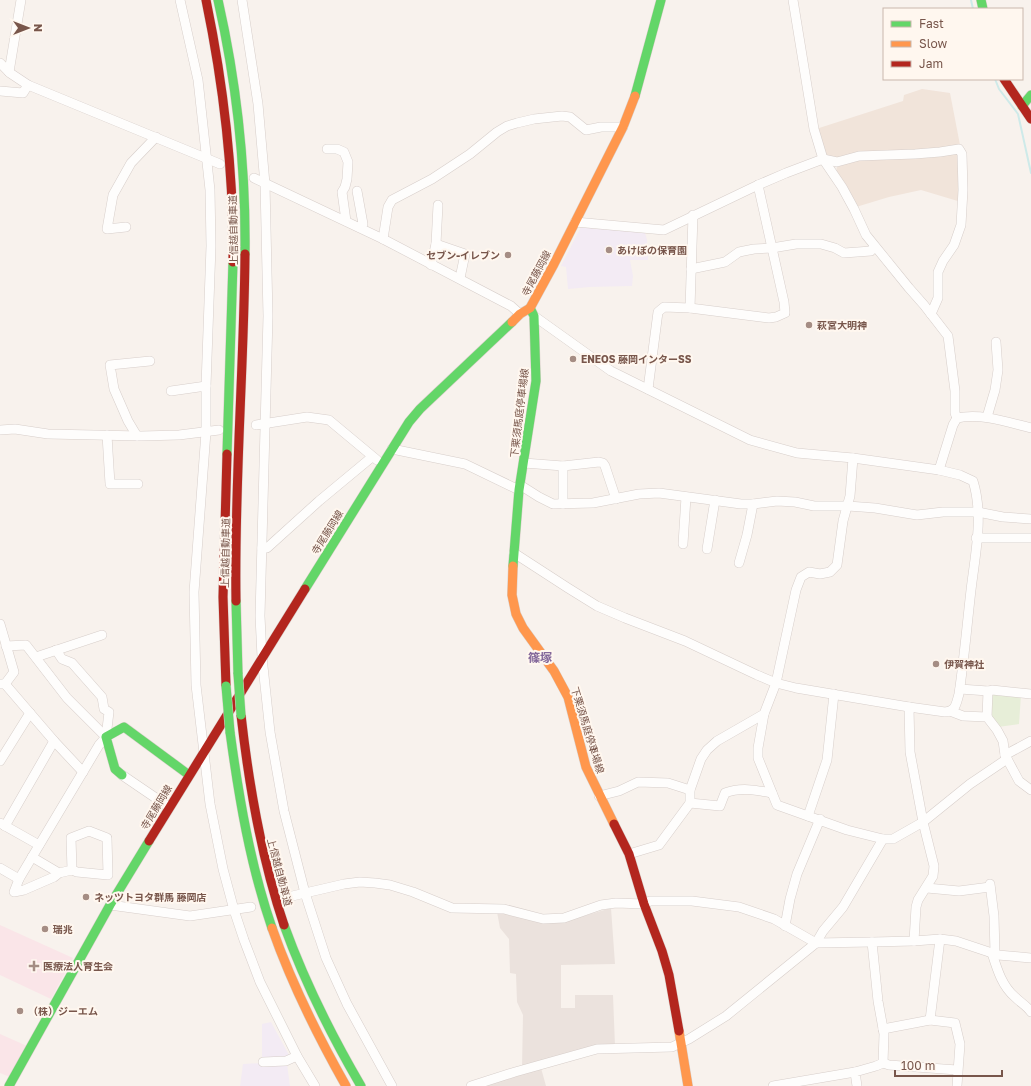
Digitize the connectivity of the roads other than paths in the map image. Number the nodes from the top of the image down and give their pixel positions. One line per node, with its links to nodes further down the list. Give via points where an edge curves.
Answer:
1 (21, 0): 9 (street)
2 (180, 0): 19 (street, via 198,80)
3 (206, 0): 150 (main road, 上信越自動車道, bridge, via 222,82 232,190 224,563 226,686 230,732 247,842 266,912 290,978 321,1043)
4 (218, 0): 151 (main road, 上信越自動車道, bridge, via 234,77 244,189 245,285 236,556 238,674 244,745 253,807 278,907 316,1006)
5 (242, 0): 23 (street, via 258,104)
6 (661, 0): 16 (main road, 寺尾藤岡線, via 638,88)
7 (793, 0): 20 (street, via 814,129)
8 (0, 63): 9 (street)
9 (9, 72): 11 (street)
10 (1005, 80): 14 (main road)
11 (28, 85): 12 (street, via 23,93); 17 (street)
12 (0, 91)
13 (1031, 95): 14 (main road)
14 (1022, 106): 15 (main road)
15 (1031, 119)
16 (623, 127): 29 (main road, 寺尾藤岡線); 32 (street, via 586,130 570,117 562,116 534,119 507,126 432,180 392,200 388,207)
17 (156, 137): 19 (street); 30 (street, via 131,163 113,195 107,229)
18 (327, 149): 28 (street, via 344,152 348,162 347,179 342,192)
19 (207, 159): 21 (street); 45 (street, via 211,246)
20 (823, 159): 24 (street); 34 (street, via 842,187); 42 (street, via 837,162 859,156 959,149 962,154 963,190 961,225 954,245 942,261 938,272 938,298)
21 (220, 164)
22 (254, 178): 23 (street)
23 (265, 184): 28 (street); 50 (street, via 268,316)
24 (758, 185): 27 (street); 35 (street)
25 (357, 191): 31 (street, via 363,224)
26 (438, 206): 33 (street)
27 (693, 215): 29 (street, via 664,230); 37 (street)
28 (346, 220): 31 (street)
29 (575, 222): 40 (main road, 寺尾藤岡線)
30 (126, 227)
31 (359, 227): 32 (street)
32 (383, 239): 36 (street)
33 (436, 244): 36 (street); 38 (street, via 466,254)
34 (874, 246): 35 (street, via 871,251 844,253 821,244 796,244); 42 (street)
35 (772, 248): 37 (street, via 754,248 739,252 725,262); 39 (street, via 785,313 769,318)
36 (431, 264): 38 (street)
37 (691, 269): 39 (street)
38 (460, 278): 41 (street, via 511,306)
39 (690, 308): 46 (street, via 664,307 658,312)
40 (532, 312): 41 (main road, 寺尾藤岡線); 46 (street, via 611,371); 60 (main road, 下栗須馬庭停車場線, via 536,381)
41 (520, 314): 57 (main road, 寺尾藤岡線, via 420,409)
42 (932, 314): 49 (street, via 948,336)
43 (996, 342): 48 (street, via 998,370)
44 (150, 361): 56 (street, via 110,365 114,389)
45 (206, 386): 47 (street); 54 (street)
46 (648, 389): 59 (street, via 750,440 797,453)
47 (171, 391)
48 (987, 417): 49 (street); 51 (street)
49 (957, 418): 63 (street)
50 (260, 424): 58 (street, via 307,417 329,420); 77 (street)
51 (1031, 428)
52 (0, 430): 55 (street)
53 (219, 430): 54 (street)
54 (206, 432): 56 (street); 101 (street, via 194,592 196,685)
55 (108, 435): 56 (street); 64 (street, via 110,484)
56 (137, 436)
57 (392, 449): 61 (main road, 寺尾藤岡線); 65 (street, via 465,464)
58 (372, 457): 61 (street); 77 (street, via 267,548)
59 (854, 458): 63 (street); 71 (street)
60 (524, 463): 62 (street); 65 (main road, 下栗須馬庭停車場線)
61 (382, 465): 86 (main road, 寺尾藤岡線)
62 (564, 466): 67 (street, via 603,463); 69 (street)
63 (939, 470): 72 (street, via 973,481)
64 (138, 484)
65 (520, 487): 69 (street, via 553,504); 79 (main road, 下栗須馬庭停車場線)
66 (686, 497): 67 (street, via 659,493); 68 (street); 76 (street)
67 (616, 499): 69 (street)
68 (716, 500): 70 (street); 78 (street)
69 (564, 504)
70 (752, 504): 71 (street, via 777,501 814,506); 80 (street)
71 (848, 506): 72 (street, via 917,515); 87 (street, via 843,521 837,565 830,572 809,572 802,576 796,590)
72 (978, 512): 73 (street); 74 (street)
73 (1031, 519)
74 (976, 538): 75 (street); 89 (street)
75 (1031, 538)
76 (683, 544)
77 (262, 548): 86 (street)
78 (707, 549)
79 (514, 553): 87 (street, via 597,606 686,641); 110 (main road, 下栗須馬庭停車場線, via 512,595 516,614 566,692 586,767)
80 (739, 563)
81 (0, 624): 83 (street)
82 (102, 635): 84 (street)
83 (4, 644): 85 (street, via 26,645); 88 (street, via 14,672)
84 (56, 650): 85 (street); 98 (street, via 62,659 72,662 102,697 104,709 109,712)
85 (36, 657): 98 (street, via 67,698)
86 (262, 657): 101 (main road, 寺尾藤岡線); 126 (street, via 270,732 284,811)
87 (776, 683): 91 (street); 96 (street)
88 (3, 684): 95 (street)
89 (960, 689): 90 (street); 94 (street, via 955,708)
90 (988, 691): 92 (street); 97 (street)
91 (834, 694): 93 (street); 113 (street, via 827,760)
92 (1031, 694)
93 (909, 707): 94 (street); 115 (street, via 910,752)
94 (950, 711): 97 (street, via 962,716)
95 (30, 713): 99 (street); 103 (street)
96 (764, 714): 107 (street, via 717,741 707,750 701,759); 109 (street, via 758,758)
97 (987, 718): 102 (street, via 1003,741)
98 (106, 737): 104 (street); 105 (main road, via 115,769); 106 (main road, via 124,727)
99 (54, 741): 104 (street); 116 (street)
100 (1031, 741): 102 (street)
101 (204, 751): 106 (main road, 寺尾藤岡線); 131 (street, via 210,804)
102 (1006, 757): 108 (street, via 1019,781); 115 (street)
103 (0, 760)
104 (83, 772): 118 (street)
105 (122, 775): 112 (street)
106 (188, 775): 112 (main road, 寺尾藤岡線)
107 (690, 790): 110 (street, via 668,783 638,782 619,791); 111 (street)
108 (1031, 790)
109 (772, 793): 111 (street, via 731,791 725,793 720,806); 113 (street, via 777,805)
110 (599, 796): 119 (main road, 下栗須馬庭停車場線)
111 (690, 803): 119 (street, via 659,845)
112 (169, 807): 129 (main road, 寺尾藤岡線)
113 (808, 816): 114 (street)
114 (820, 819): 117 (street, via 847,830); 132 (street, via 797,874)
115 (923, 822): 117 (street, via 893,839); 125 (street, via 934,866 933,876)
116 (2, 824): 118 (street)
117 (883, 839): 136 (street, via 843,907 822,931)
118 (39, 845): 120 (street)
119 (629, 854): 128 (main road, 下栗須馬庭停車場線)
120 (32, 857): 123 (street); 124 (street)
121 (0, 868): 124 (street)
122 (72, 870): 122 (street, via 71,838 89,831 107,838 108,875); 123 (street)
123 (59, 873): 124 (street, via 24,890 14,892)
124 (19, 879)
125 (927, 888): 134 (street, via 916,907); 137 (street, via 959,891 990,886 994,916)
126 (304, 893): 127 (street); 128 (street, via 344,884 375,883 413,892 452,908 504,909 543,919 564,918 601,905); 152 (street, via 326,958 347,1004)
127 (288, 896)
128 (644, 904): 132 (street, via 650,901 692,901 739,907 774,919); 142 (main road, 下栗須馬庭停車場線, via 669,976)
129 (110, 905): 131 (street, via 190,916); 148 (main road, 寺尾藤岡線)
130 (251, 907): 131 (street)
131 (234, 910): 143 (street, via 260,982)
132 (785, 926): 136 (street)
133 (940, 939): 134 (street); 137 (street, via 956,941); 140 (street)
134 (914, 941): 135 (street)
135 (872, 942): 136 (street); 141 (street)
136 (816, 943): 142 (street, via 726,1016)
137 (993, 954): 138 (street); 139 (street, via 1005,986)
138 (1031, 958)
139 (1031, 1012)
140 (930, 1020): 141 (street); 146 (street, via 955,1023 960,1044)
141 (883, 1029): 145 (street)
142 (681, 1043): 153 (street, via 672,1047 597,1049); 154 (main road, 下栗須馬庭停車場線)
143 (297, 1056): 144 (street, via 286,1061); 149 (street)
144 (263, 1062)
145 (883, 1063): 146 (street); 147 (street)
146 (957, 1070): 157 (street)
147 (855, 1072): 155 (street); 156 (street)
148 (9, 1086)
149 (316, 1086)
150 (346, 1086)
151 (361, 1086)
152 (392, 1086)
153 (471, 1086)
154 (688, 1086)
155 (773, 1086)
156 (857, 1086)
157 (957, 1086)

